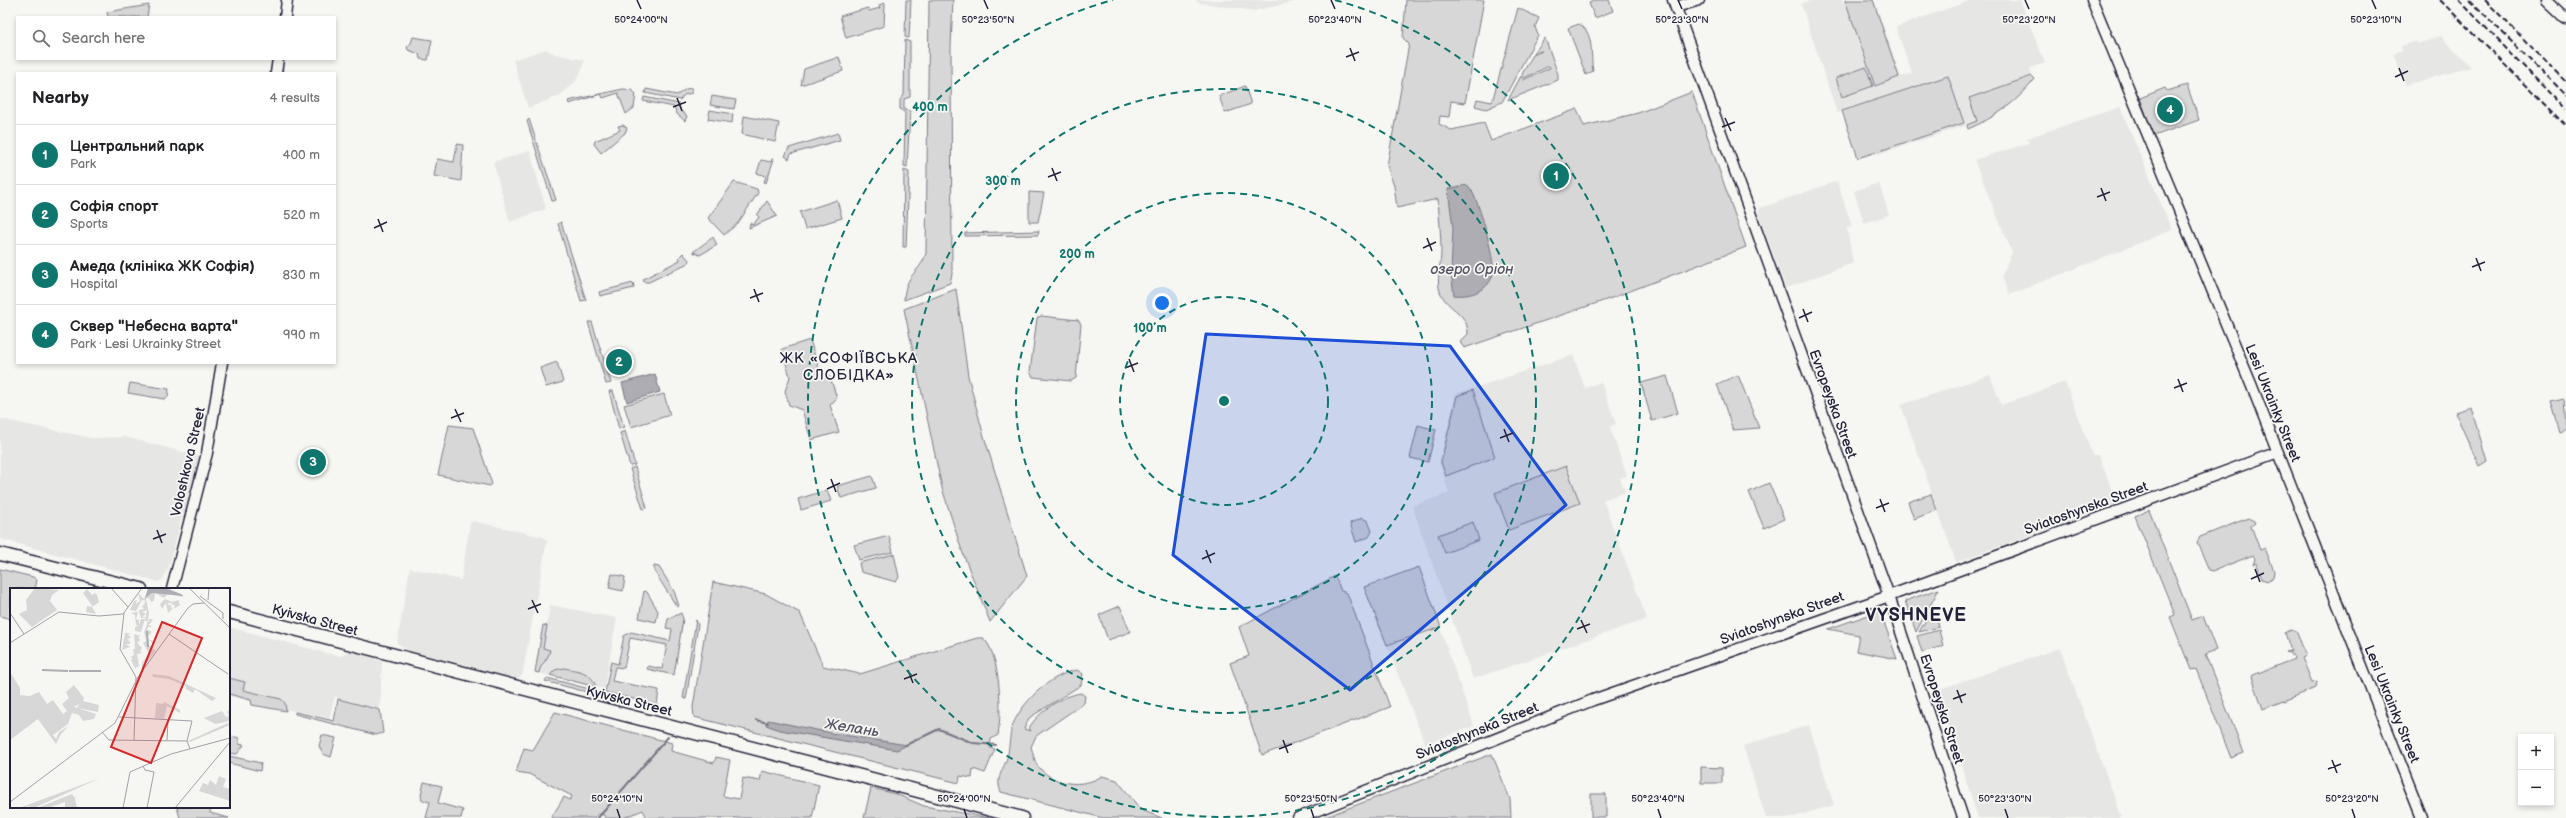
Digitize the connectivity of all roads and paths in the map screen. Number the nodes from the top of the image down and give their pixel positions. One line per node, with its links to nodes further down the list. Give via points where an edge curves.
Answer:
1 (287, 0): 6 (street)
2 (1699, 0): 5 (street)
3 (2092, 0): 11 (street, Lesi Ukrainky Street)
4 (2547, 0): 7 (street)
5 (1675, 4): 15 (street, Evropeyska Street)
6 (285, 16)
7 (2566, 18)
8 (278, 60): 9 (street)
9 (276, 72)
10 (222, 364): 14 (street, Voloshkova Street, via 207,453)
11 (2278, 452): 15 (street, Sviatoshynska Street); 20 (street, Lesi Ukrainky Street)
12 (0, 554): 13 (main road)
13 (137, 588)
14 (172, 588)
15 (1889, 596): 18 (street, Sviatoshynska Street, via 1594,700); 19 (street, Evropeyska Street)
16 (230, 612): 17 (main road, Kyivska Street)
17 (1022, 818)
18 (1298, 818)
19 (1963, 818)
20 (2422, 818)

